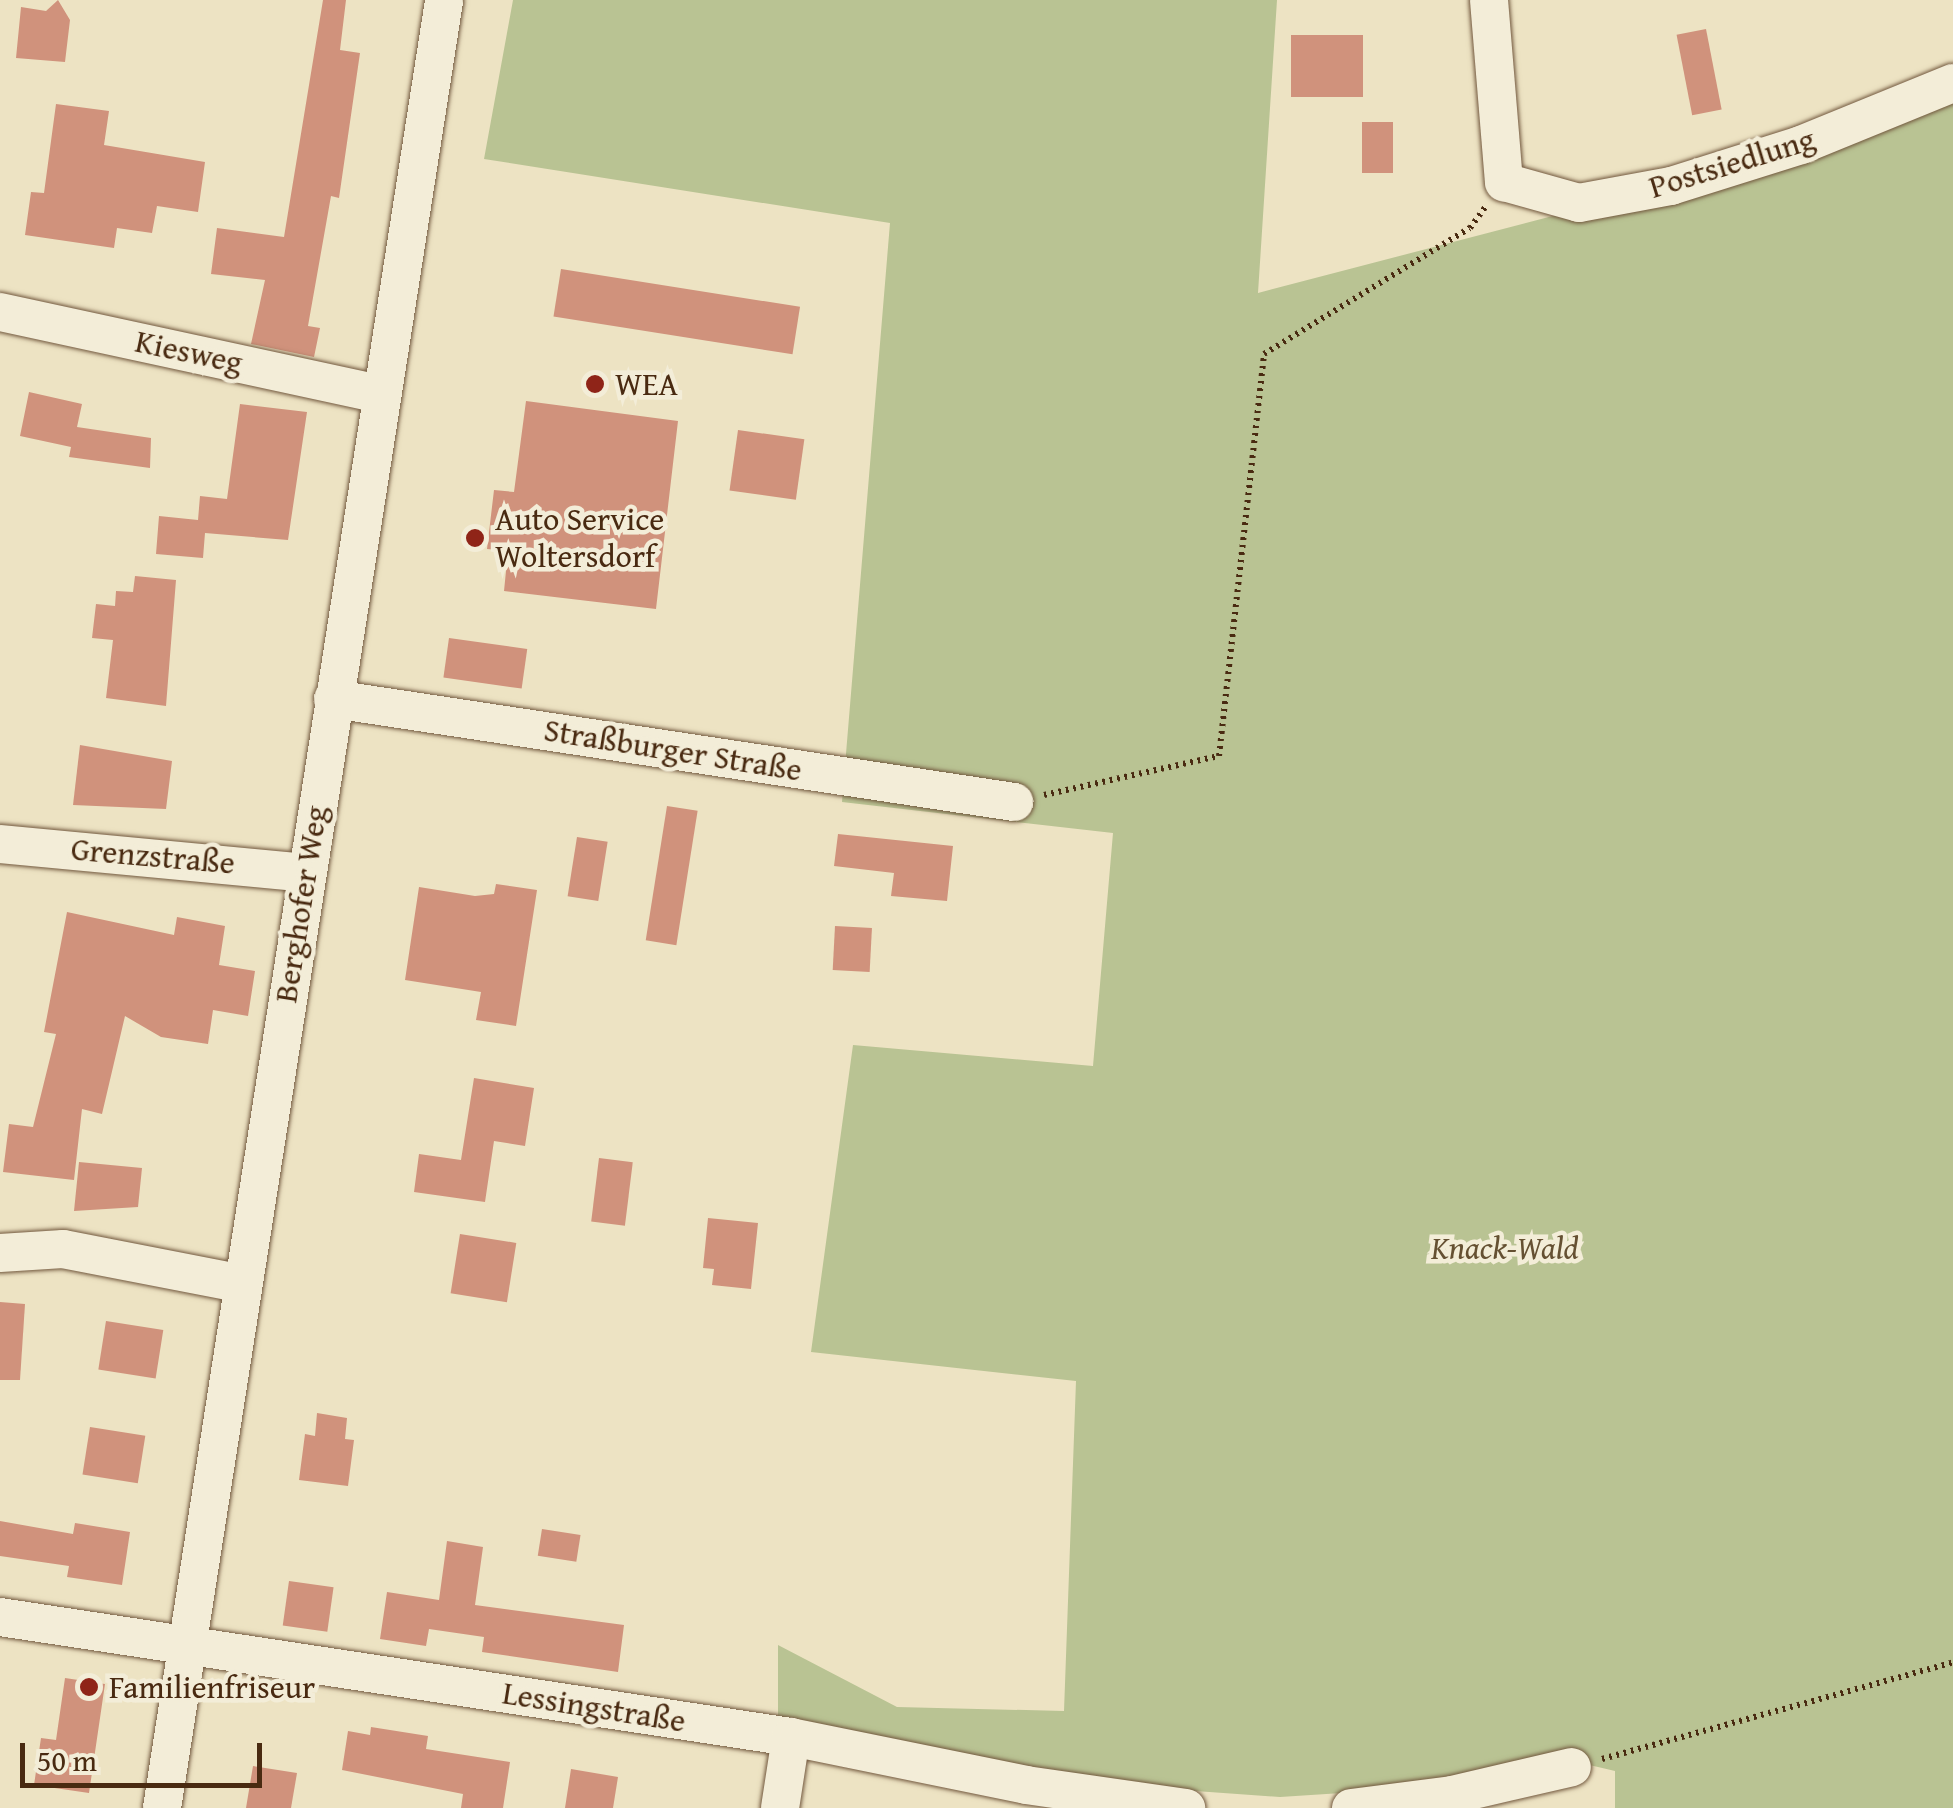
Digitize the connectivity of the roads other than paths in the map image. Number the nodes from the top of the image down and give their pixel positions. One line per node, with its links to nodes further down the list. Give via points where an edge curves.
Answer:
1 (444, 0): 5 (street, Berghofer Weg)
2 (1489, 0): 3 (street, Postsiedlung, via 1504,182 1578,204 1671,186 1801,145)
3 (1953, 83)
4 (0, 312): 5 (street, Kiesweg)
5 (378, 394): 6 (street, Berghofer Weg)
6 (333, 699): 7 (street, Straßburger Straße); 9 (street, Berghofer Weg)
7 (1014, 802)
8 (0, 844): 9 (street, Grenzstraße)
9 (306, 873): 11 (street, Berghofer Weg)
10 (0, 1253): 11 (street, via 63,1249)
11 (243, 1284): 13 (street, Berghofer Weg)
12 (0, 1617): 13 (street, Lessingstraße)
13 (188, 1646): 14 (street, Lessingstraße); 16 (street, Berghofer Weg)
14 (792, 1737): 17 (street); 18 (street, Lessingstraße, via 1026,1785)
15 (1572, 1767): 19 (street, via 1452,1795)
16 (162, 1808)
17 (780, 1808)
18 (1186, 1808)
19 (1351, 1808)

